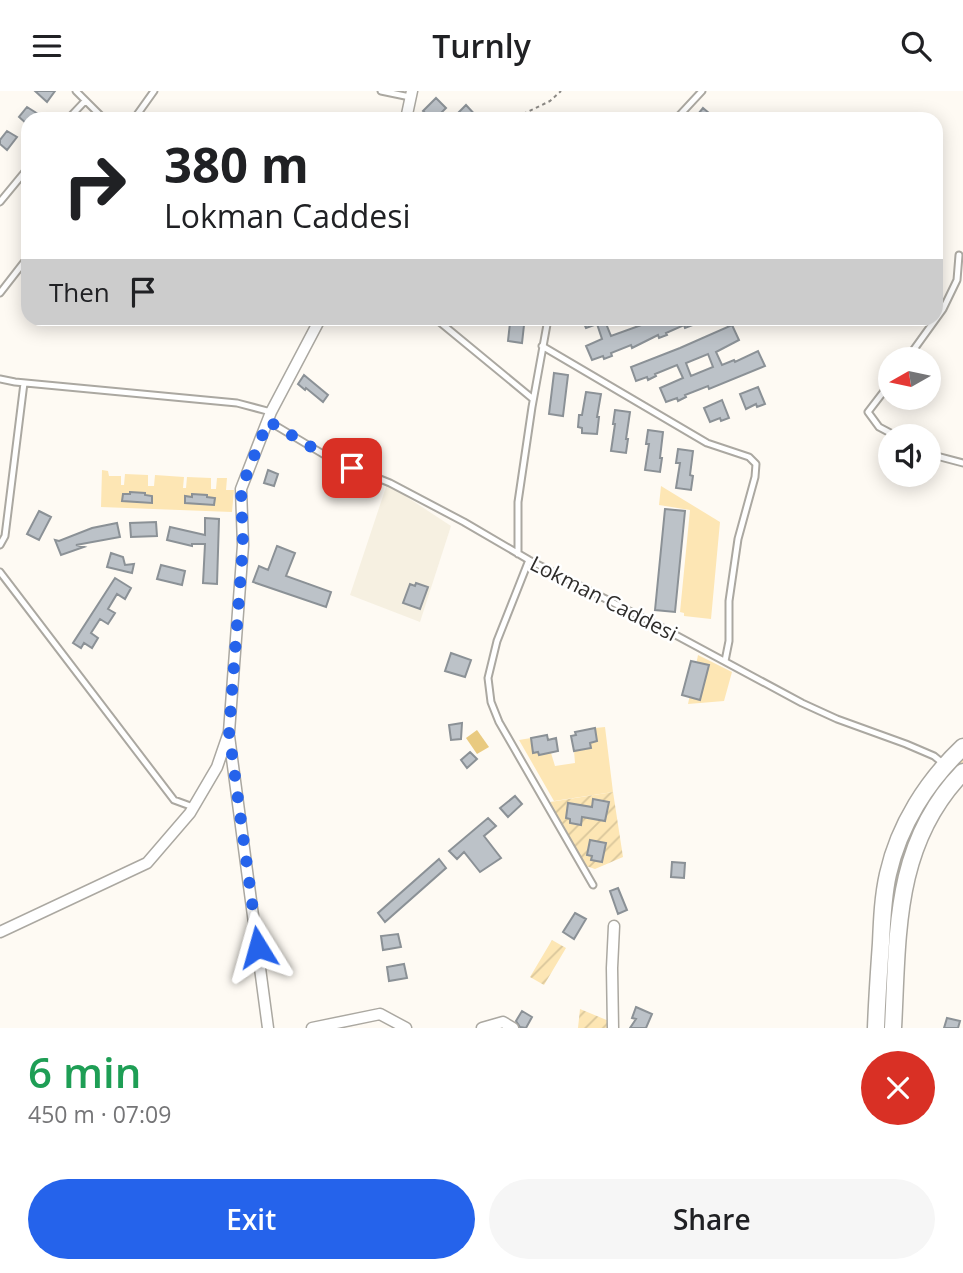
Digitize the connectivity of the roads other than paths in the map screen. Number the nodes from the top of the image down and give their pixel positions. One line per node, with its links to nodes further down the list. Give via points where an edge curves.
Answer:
1 (76, 91): 6 (lane)
2 (154, 91): 9 (lane)
3 (381, 91): 5 (lane)
4 (702, 91): 11 (lane)
5 (411, 94): 10 (street)
6 (85, 101): 7 (lane); 8 (lane)
7 (75, 112)
8 (97, 112)
9 (139, 112)
10 (407, 112)
11 (682, 112)
12 (21, 176): 13 (lane)
13 (0, 202)
14 (959, 255): 17 (lane, via 957,280)
15 (21, 266): 16 (lane)
16 (0, 293)
17 (943, 310)
18 (316, 326): 28 (street)
19 (444, 326): 26 (lane)
20 (546, 326): 22 (lane)
21 (931, 326): 23 (lane)
22 (542, 346): 26 (lane); 36 (lane, via 707,443 756,464 738,539)
23 (916, 347)
24 (0, 379): 25 (lane, Lokman Caddesi)
25 (24, 383): 28 (lane, Lokman Caddesi, via 237,403); 32 (lane, via 5,536)
26 (533, 399): 33 (lane, via 518,502)
27 (878, 399): 29 (lane, via 868,412)
28 (270, 417): 33 (lane, Lokman Caddesi, via 333,460 390,482); 37 (street, via 241,489 243,545)
29 (878, 426)
30 (941, 457): 31 (lane)
31 (963, 463)
32 (0, 545)
33 (518, 554): 34 (lane, Lokman Caddesi)
34 (529, 560): 36 (lane, Lokman Caddesi); 42 (lane, via 497,641 488,678 491,702)
35 (0, 572): 41 (lane, via 174,800)
36 (724, 661): 39 (lane, Lokman Caddesi, via 802,703 906,744)
37 (229, 732): 41 (street, via 217,767); 45 (street)
38 (963, 747): 39 (main road)
39 (944, 765): 51 (main road, via 909,816 889,871)
40 (963, 772): 52 (main road, via 927,821 910,862 900,909)
41 (193, 807): 44 (street, via 147,863)
42 (593, 885)
43 (614, 926): 50 (street)
44 (0, 932)
45 (268, 1028)
46 (312, 1028): 47 (street, via 380,1014)
47 (406, 1028)
48 (482, 1028): 49 (street, via 503,1021)
49 (513, 1028)
50 (613, 1028)
51 (876, 1028)
52 (893, 1028)

